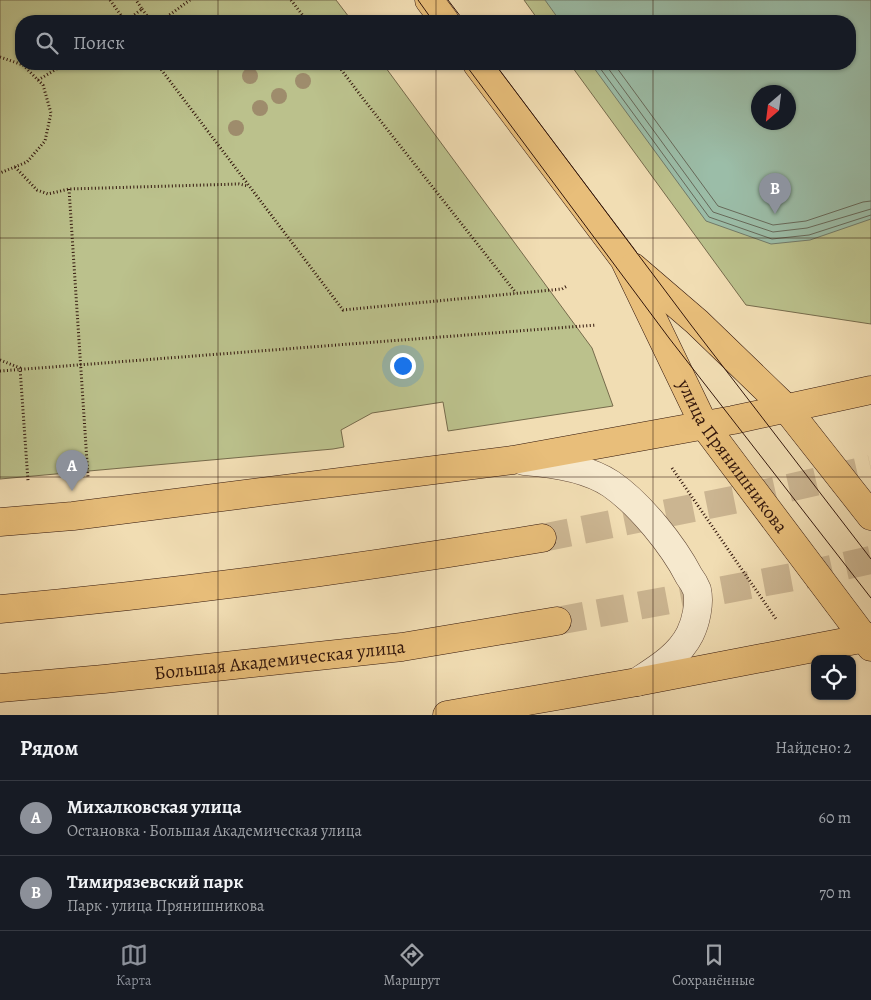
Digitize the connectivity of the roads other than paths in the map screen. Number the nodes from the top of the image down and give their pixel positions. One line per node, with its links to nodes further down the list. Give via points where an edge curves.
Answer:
1 (429, 0): 2 (main road)
2 (440, 15)
3 (482, 70): 4 (main road, улица Прянишникова)
4 (624, 259): 6 (main road, улица Прянишникова, via 697,322); 7 (main road, улица Прянишникова)
5 (871, 390): 6 (main road)
6 (786, 408): 7 (main road); 9 (main road, улица Прянишникова)
7 (704, 425): 8 (main road); 14 (main road, улица Прянишникова)
8 (513, 460): 10 (main road, via 73,516); 15 (street, via 578,469 610,483 652,523 681,561 697,590 697,611 690,634 671,659)
9 (871, 516)
10 (0, 522)
11 (542, 538): 12 (main road, via 398,562)
12 (0, 609)
13 (558, 621): 16 (main road, Большая Академическая улица, via 402,647 104,680)
14 (869, 641): 15 (main road)
15 (637, 682): 17 (main road)
16 (0, 688)
17 (447, 715)

